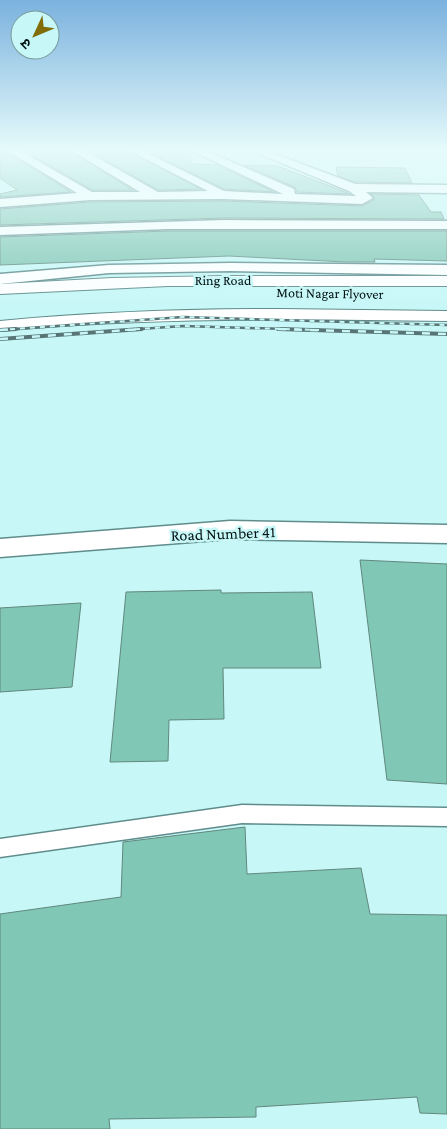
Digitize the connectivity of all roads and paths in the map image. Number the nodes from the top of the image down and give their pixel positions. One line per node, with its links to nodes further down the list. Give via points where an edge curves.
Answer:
1 (17, 202): 2 (street)
2 (0, 203)
3 (447, 225): 4 (street, via 222,224)
4 (0, 231)
5 (447, 270): 6 (street, via 230,266 109,270)
6 (0, 279)
7 (192, 280): 8 (main road, Ring Road); 9 (main road, Ring Road); 13 (main road, via 135,285)
8 (447, 281)
9 (0, 289)
10 (447, 295): 11 (main road, Moti Nagar Flyover)
11 (148, 299): 13 (main road); 14 (main road)
12 (0, 300): 13 (main road, via 39,296)
13 (91, 300): 15 (main road)
14 (447, 306)
15 (60, 308): 16 (main road); 18 (main road)
16 (0, 313)
17 (447, 316): 19 (main road, via 138,316 48,320)
18 (0, 320)
19 (0, 326)
20 (447, 534): 21 (street, Road Number 41, via 230,530)
21 (0, 548)
22 (447, 817): 23 (lane, via 242,814)
23 (0, 848)

